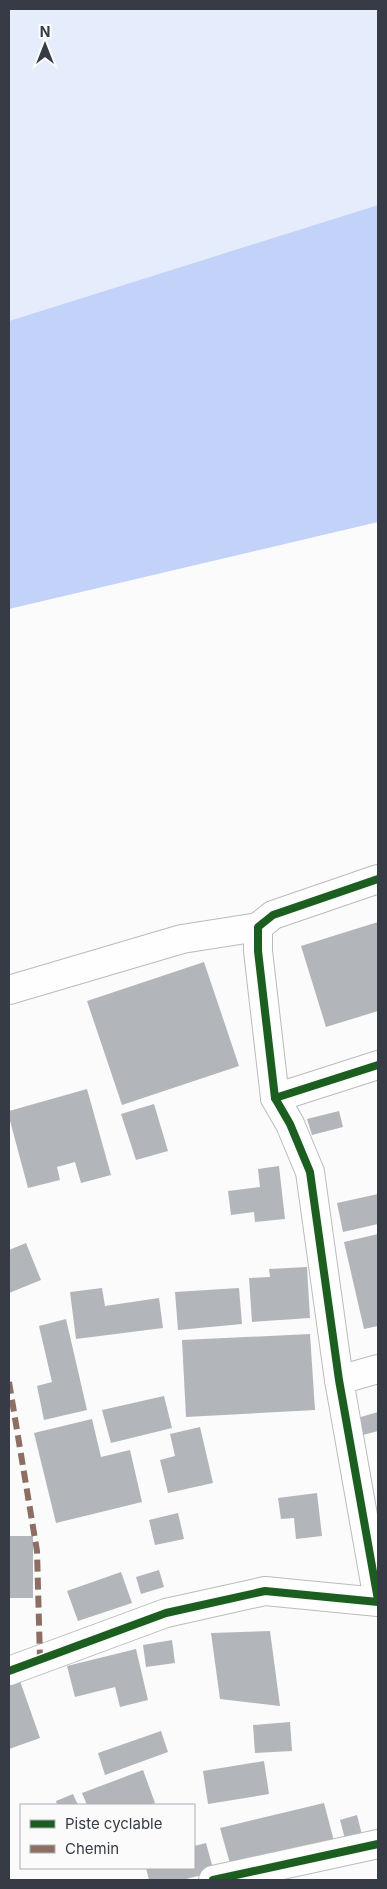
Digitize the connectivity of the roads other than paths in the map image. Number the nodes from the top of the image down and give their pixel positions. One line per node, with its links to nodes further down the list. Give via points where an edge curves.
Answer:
1 (378, 879): 2 (street, via 272,915)
2 (258, 927): 3 (street, via 182,938); 5 (street)
3 (9, 990)
4 (378, 1065): 5 (street)
5 (275, 1098): 7 (street, via 310,1172)
6 (378, 1369): 7 (street)
7 (339, 1380): 8 (street)
8 (378, 1601): 9 (street, via 265,1591 166,1613)
9 (9, 1671)
10 (378, 1844): 11 (street)
11 (213, 1880)

